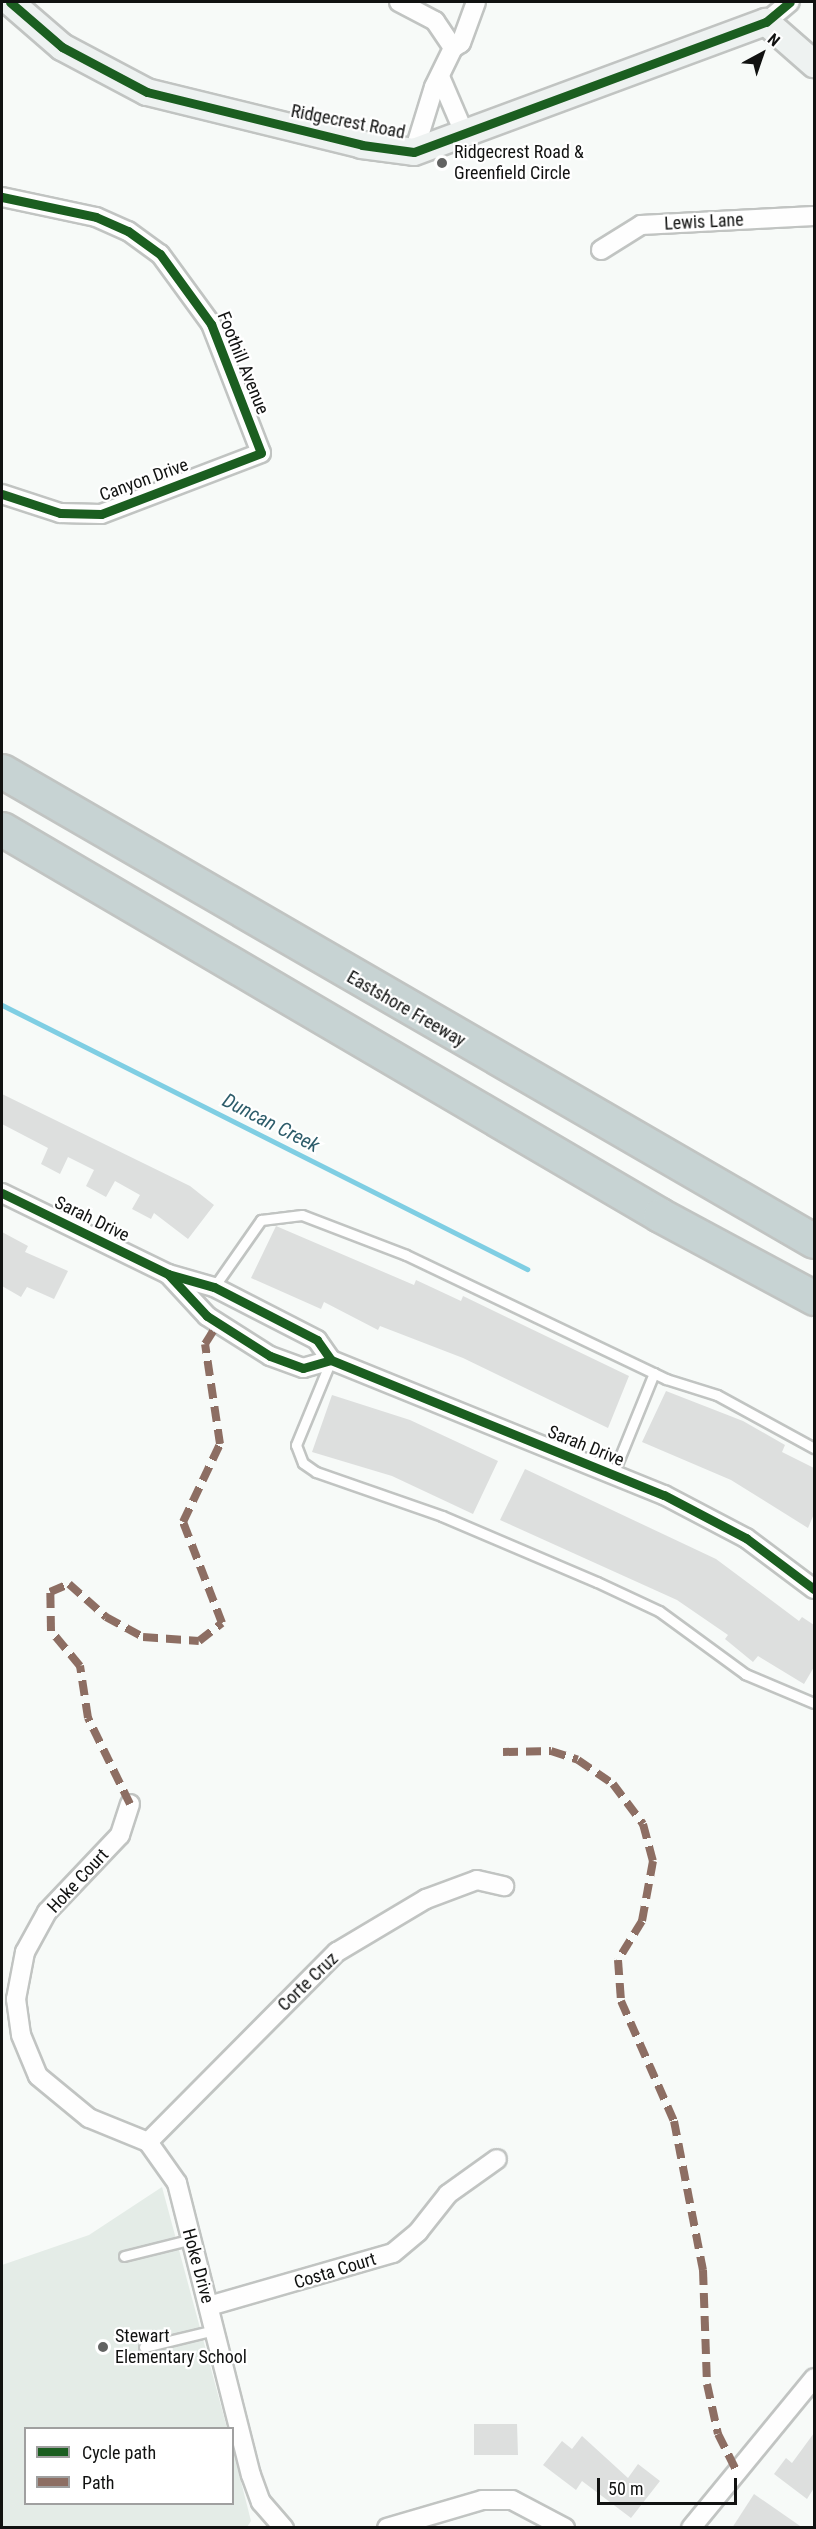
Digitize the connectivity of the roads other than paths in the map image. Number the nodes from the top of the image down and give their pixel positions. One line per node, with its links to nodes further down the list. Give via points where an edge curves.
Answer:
1 (10, 2): 10 (street, Ridgecrest Road, via 62,47 147,92 358,144)
2 (399, 2): 6 (street, via 435,21)
3 (476, 2): 6 (street, via 461,43)
4 (790, 2): 5 (street, Ridgecrest Road)
5 (766, 22): 7 (street); 9 (street, Ridgecrest Road)
6 (453, 48): 8 (street)
7 (814, 64)
8 (441, 79): 9 (street); 10 (street)
9 (465, 135): 10 (street, Ridgecrest Road)
10 (414, 152)
11 (2, 197): 14 (street, Foothill Avenue, via 104,220 160,254 210,324)
12 (814, 216): 13 (street, Lewis Lane, via 642,225)
13 (601, 250)
14 (261, 453): 15 (street, Canyon Drive, via 101,514 60,513)
15 (2, 494)
16 (2, 771): 19 (highway, Eastshore Freeway)
17 (2, 829): 22 (highway, via 660,1215)
18 (2, 1193): 20 (street, Sarah Drive)
19 (814, 1241)
20 (168, 1274): 21 (street, Sarah Drive); 23 (street, Sarah Drive, via 207,1316 270,1356 303,1368)
21 (214, 1287): 23 (street, Sarah Drive, via 317,1340); 24 (lane, via 261,1220 302,1215 416,1259)
22 (814, 1298)
23 (331, 1360): 26 (street, Sarah Drive); 28 (lane, via 296,1445 303,1463 316,1472 442,1516 659,1611 745,1674)
24 (654, 1373): 25 (lane, via 728,1400); 26 (lane)
25 (814, 1448)
26 (613, 1474): 27 (street, Sarah Drive, via 746,1538)
27 (814, 1589)
28 (814, 1703)
29 (130, 1804): 31 (street, Hoke Court, via 120,1835 47,1912 25,1952 16,1999 21,2035 38,2076 89,2118)
30 (504, 1886): 31 (street, Corte Cruz, via 477,1880 426,1899 337,1952)
31 (148, 2142): 33 (street, Hoke Drive, via 177,2183)
32 (497, 2159): 35 (street, Costa Court, via 448,2194 418,2232 393,2253)
33 (192, 2240): 34 (lane); 35 (street, Hoke Drive)
34 (124, 2256)
35 (209, 2306): 36 (street, Hoke Drive)
36 (215, 2330): 37 (lane); 39 (street, Hoke Drive, via 251,2475 261,2502)
37 (144, 2347)
38 (814, 2378): 42 (street)
39 (284, 2528)
40 (387, 2528): 41 (street, via 482,2500 512,2500)
41 (565, 2528)
42 (691, 2528)

